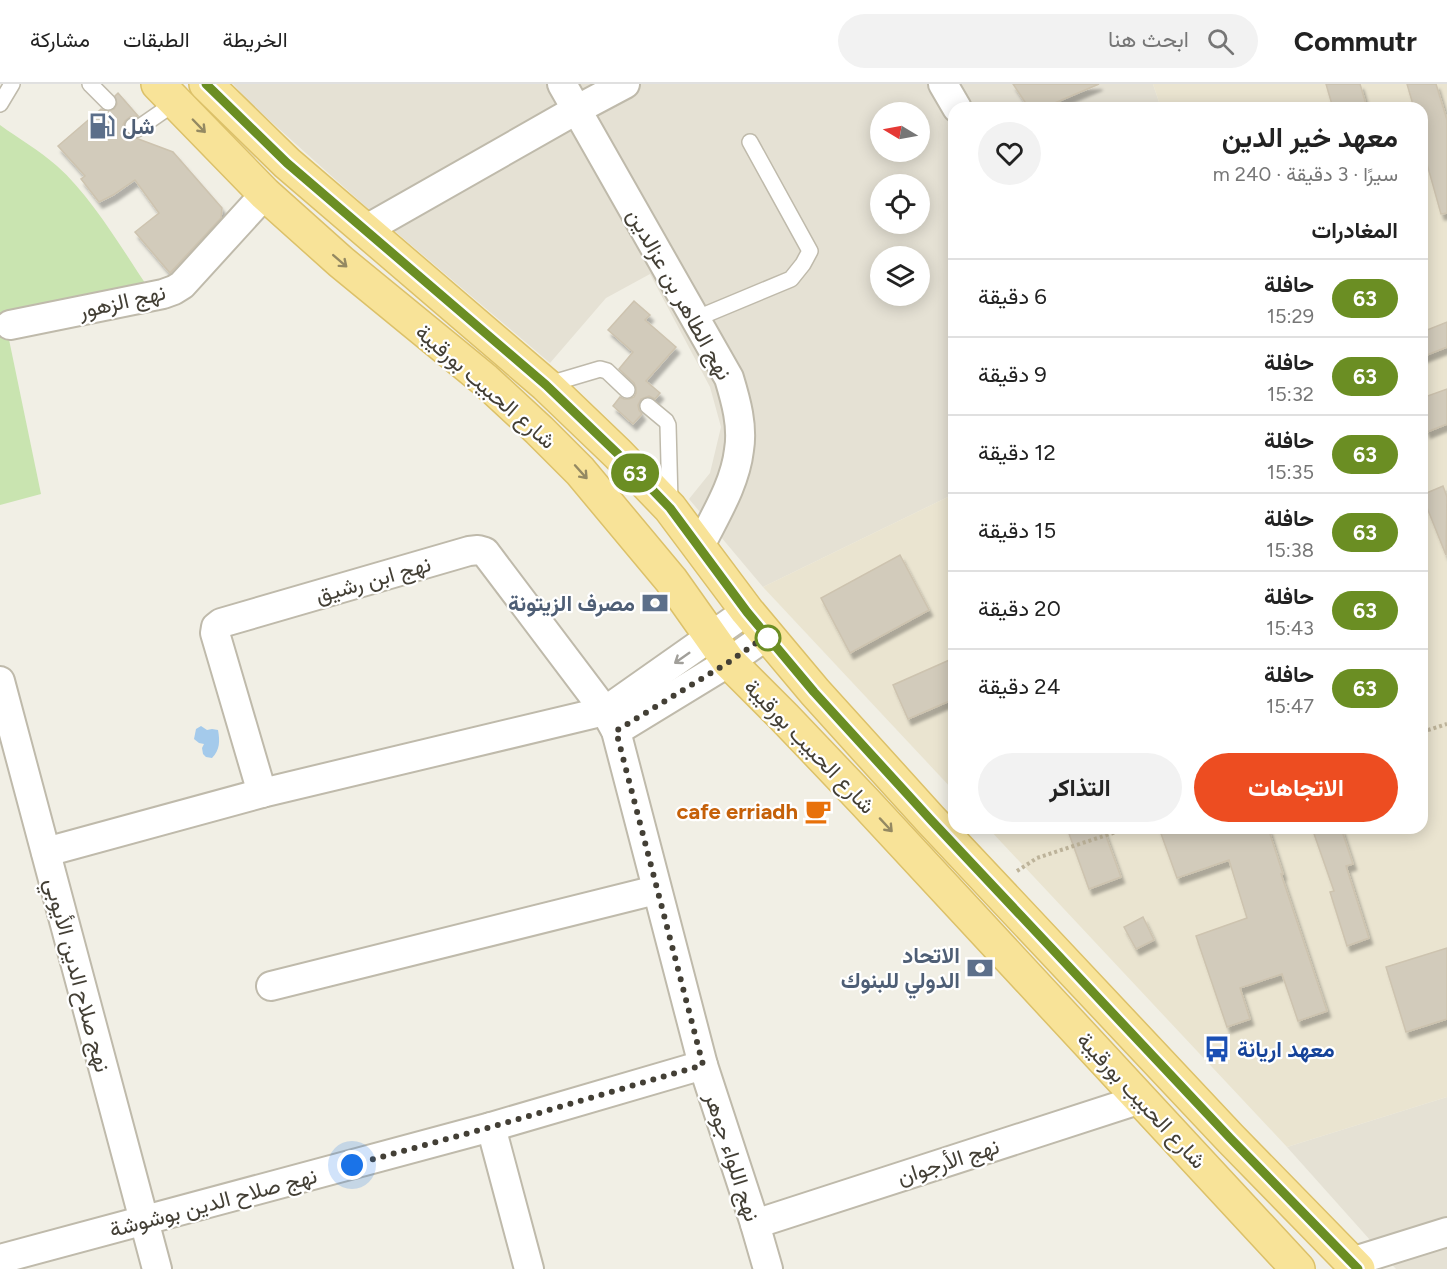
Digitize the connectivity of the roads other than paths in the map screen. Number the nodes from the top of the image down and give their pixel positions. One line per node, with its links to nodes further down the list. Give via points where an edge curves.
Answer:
1 (12, 84): 10 (lane)
2 (90, 84): 8 (lane)
3 (206, 84): 15 (main road, via 287,163)
4 (562, 84): 11 (street, نهج الطاهر بن عزالدين)
5 (625, 84): 11 (street)
6 (943, 84): 9 (street)
7 (167, 93): 12 (lane, via 137,129); 14 (main road, شارع الحبيب بورقيبة, one-way to 14)
8 (108, 102)
9 (954, 102)
10 (0, 104)
11 (576, 110): 15 (street); 16 (street, نهج الطاهر بن عزالدين)
12 (133, 126)
13 (750, 142): 16 (lane, via 810,251 791,279)
14 (265, 194): 17 (street, نهج الزهور, via 174,290); 24 (main road, شارع الحبيب بورقيبة, one-way to 24, via 539,430 580,471)
15 (365, 230): 18 (main road)
16 (695, 320): 22 (street, نهج الطاهر بن عزالدين, via 729,378 740,428 739,451 730,483)
17 (10, 325)
18 (546, 385): 19 (lane, via 600,369); 21 (main road)
19 (627, 390)
20 (648, 406): 21 (lane, via 669,428)
21 (670, 508): 22 (main road)
22 (699, 548): 23 (main road)
23 (756, 624): 24 (street); 38 (main road, via 930,819)
24 (721, 649): 26 (street); 32 (main road, شارع الحبيب بورقيبة, one-way to 32)
25 (0, 681): 28 (street, نهج صلاح الدين الأيوبي)
26 (611, 721): 27 (street); 27 (street, نهج ابن رشيق, via 485,552 469,551 216,627); 29 (street, نهج اللواء جوهر)
27 (262, 793): 28 (street)
28 (46, 852): 34 (street, نهج صلاح الدين الأيوبي)
29 (656, 890): 30 (street); 31 (street, نهج اللواء جوهر)
30 (271, 986)
31 (703, 1065): 33 (street, نهج صلاح الدين بوشوشة); 35 (street, نهج اللواء جوهر)
32 (1141, 1099): 35 (street, نهج الأرجوان); 42 (main road, شارع الحبيب بورقيبة)
33 (491, 1127): 34 (street, نهج صلاح الدين بوشوشة); 40 (street)
34 (144, 1221): 37 (street, نهج صلاح الدين بوشوشة); 39 (street, نهج صلاح الدين الأيوبي)
35 (755, 1224): 41 (street, نهج اللواء جوهر)
36 (1447, 1232): 38 (street)
37 (0, 1259)
38 (1354, 1265)
39 (157, 1269)
40 (529, 1269)
41 (768, 1269)
42 (1298, 1269)

